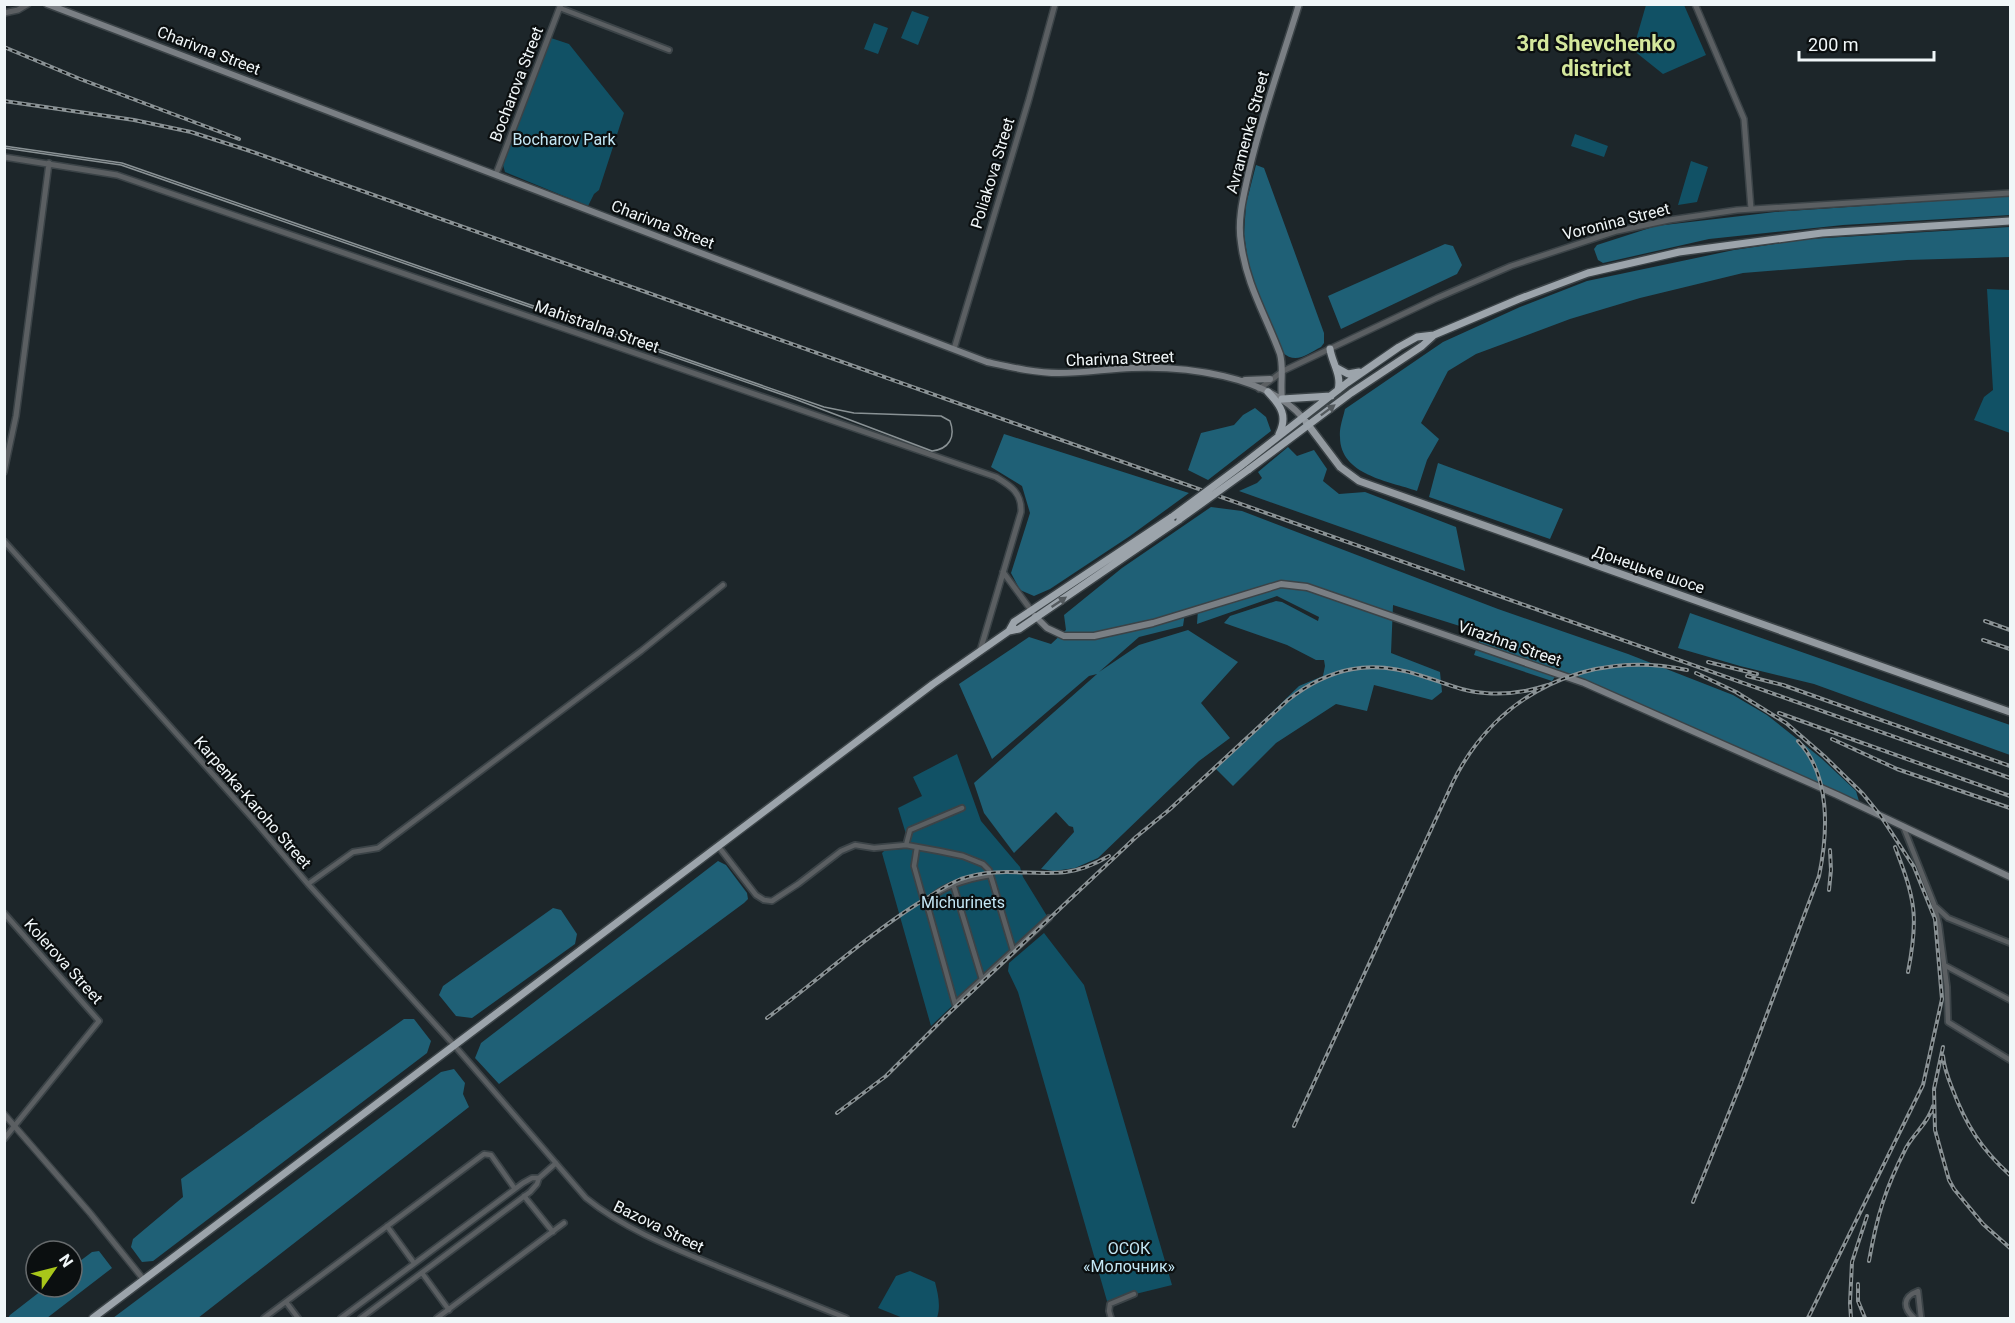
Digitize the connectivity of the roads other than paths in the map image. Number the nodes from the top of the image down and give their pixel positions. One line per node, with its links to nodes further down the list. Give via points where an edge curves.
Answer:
1 (27, 4): 7 (street)
2 (47, 4): 11 (main road, Charivna Street)
3 (1054, 4): 16 (street, Poliakova Street)
4 (1299, 4): 20 (main road, Avramenka Street, via 1256,142 1242,201 1240,240 1247,278 1280,356)
5 (1695, 4): 13 (street, via 1744,119)
6 (561, 6): 8 (street); 11 (street, Bocharova Street)
7 (4, 13)
8 (669, 50)
9 (4, 157): 10 (street, Mahistralna Street)
10 (49, 163): 31 (street, via 23,370); 33 (street, Mahistralna Street, via 127,178 996,477 1010,485 1022,505)
11 (496, 174): 16 (main road, Charivna Street)
12 (2010, 193): 13 (street, Voronina Street)
13 (1751, 209): 17 (street, Voronina Street, via 1666,220 1560,249 1447,293)
14 (2010, 221): 15 (highway, via 1822,233 1679,252 1588,273)
15 (1434, 335): 19 (highway, via 1399,346); 28 (highway, one-way to 15)
16 (954, 349): 22 (main road, Charivna Street, via 987,362 1058,373 1186,369)
17 (1330, 349): 18 (highway); 20 (street, Voronina Street)
18 (1335, 367): 19 (highway, via 1348,374); 25 (highway, via 1340,382)
19 (1367, 369): 25 (highway)
20 (1282, 371): 21 (street, Voronina Street); 26 (main road, Avramenka Street)
21 (1270, 379): 22 (main road); 23 (street, Voronina Street)
22 (1235, 380): 23 (main road, Charivna Street)
23 (1259, 389): 24 (main road, Charivna Street)
24 (1268, 392): 26 (main road, Charivna Street); 29 (highway, via 1282,409 1284,419)
25 (1334, 393): 26 (highway); 27 (highway)
26 (1282, 399): 27 (main road, Charivna Street)
27 (1303, 418): 28 (main road, Донецьке шосе); 29 (highway)
28 (1308, 425): 30 (highway); 39 (main road, Донецьке шосе, via 1340,467 1359,481)
29 (1278, 437): 30 (highway)
30 (1245, 467): 35 (highway, bridge); 36 (highway, one-way to 30, bridge, via 1180,519)
31 (4, 472)
32 (4, 541): 47 (street, Karpenka-Karoho Street)
33 (1002, 571): 35 (street, Virazhna Street); 38 (street, Mahistralna Street)
34 (723, 585): 47 (street, Karpenka-Karoho Street, via 378,848 353,852)
35 (1031, 610): 36 (main road, Virazhna Street); 37 (highway, via 1014,622)
36 (1036, 617): 37 (highway); 41 (main road, Virazhna Street, via 1064,636 1094,636 1281,584 1307,587 1584,683)
37 (1009, 631): 38 (highway)
38 (980, 651): 43 (highway)
39 (2010, 712)
40 (962, 808): 42 (street, via 910,830)
41 (1903, 826): 46 (main road, Virazhna Street); 50 (street)
42 (906, 845): 43 (street, via 848,847 772,901 756,895); 44 (street)
43 (718, 846): 60 (highway)
44 (917, 847): 45 (street, via 963,856 987,867); 49 (street, via 914,866)
45 (990, 875): 56 (street); 58 (street, via 962,880 927,904 955,1004)
46 (2010, 877)
47 (308, 884): 60 (street, Bazova Street)
48 (954, 887): 58 (street)
49 (923, 898)
50 (1934, 904): 53 (street); 54 (street)
51 (4, 913): 63 (street, Kolerova Street, via 99,1019)
52 (1049, 918): 56 (street)
53 (1948, 918): 54 (street); 55 (street)
54 (1939, 925): 57 (street)
55 (2010, 944)
56 (1013, 950): 58 (street)
57 (1944, 965): 59 (street); 61 (street, via 1950,1024)
58 (982, 979)
59 (2010, 1000)
60 (454, 1045): 65 (street, Bazova Street); 74 (highway)
61 (2010, 1060)
62 (4, 1114): 63 (street)
63 (16, 1126): 64 (street, Kolerova Street); 74 (street)
64 (4, 1139)
65 (556, 1163): 66 (street); 84 (street, Bazova Street, via 586,1197 616,1221)
66 (539, 1178): 67 (street); 68 (street)
67 (515, 1189): 70 (street, via 486,1153); 72 (street)
68 (524, 1196): 71 (street); 73 (street)
69 (564, 1224): 71 (street)
70 (387, 1227): 72 (street); 76 (street)
71 (553, 1232): 77 (street)
72 (414, 1263): 81 (street)
73 (422, 1273): 77 (street); 82 (street)
74 (144, 1280): 78 (highway)
75 (1134, 1294): 85 (street, via 1110,1304)
76 (286, 1302): 79 (street); 80 (street)
77 (448, 1310): 83 (street)
78 (93, 1318)
79 (264, 1318)
80 (298, 1318)
81 (341, 1318)
82 (361, 1318)
83 (438, 1318)
84 (846, 1318)
85 (1111, 1318)
86 (1914, 1318): 87 (street, via 1905,1304 1918,1291)
87 (1922, 1318)

